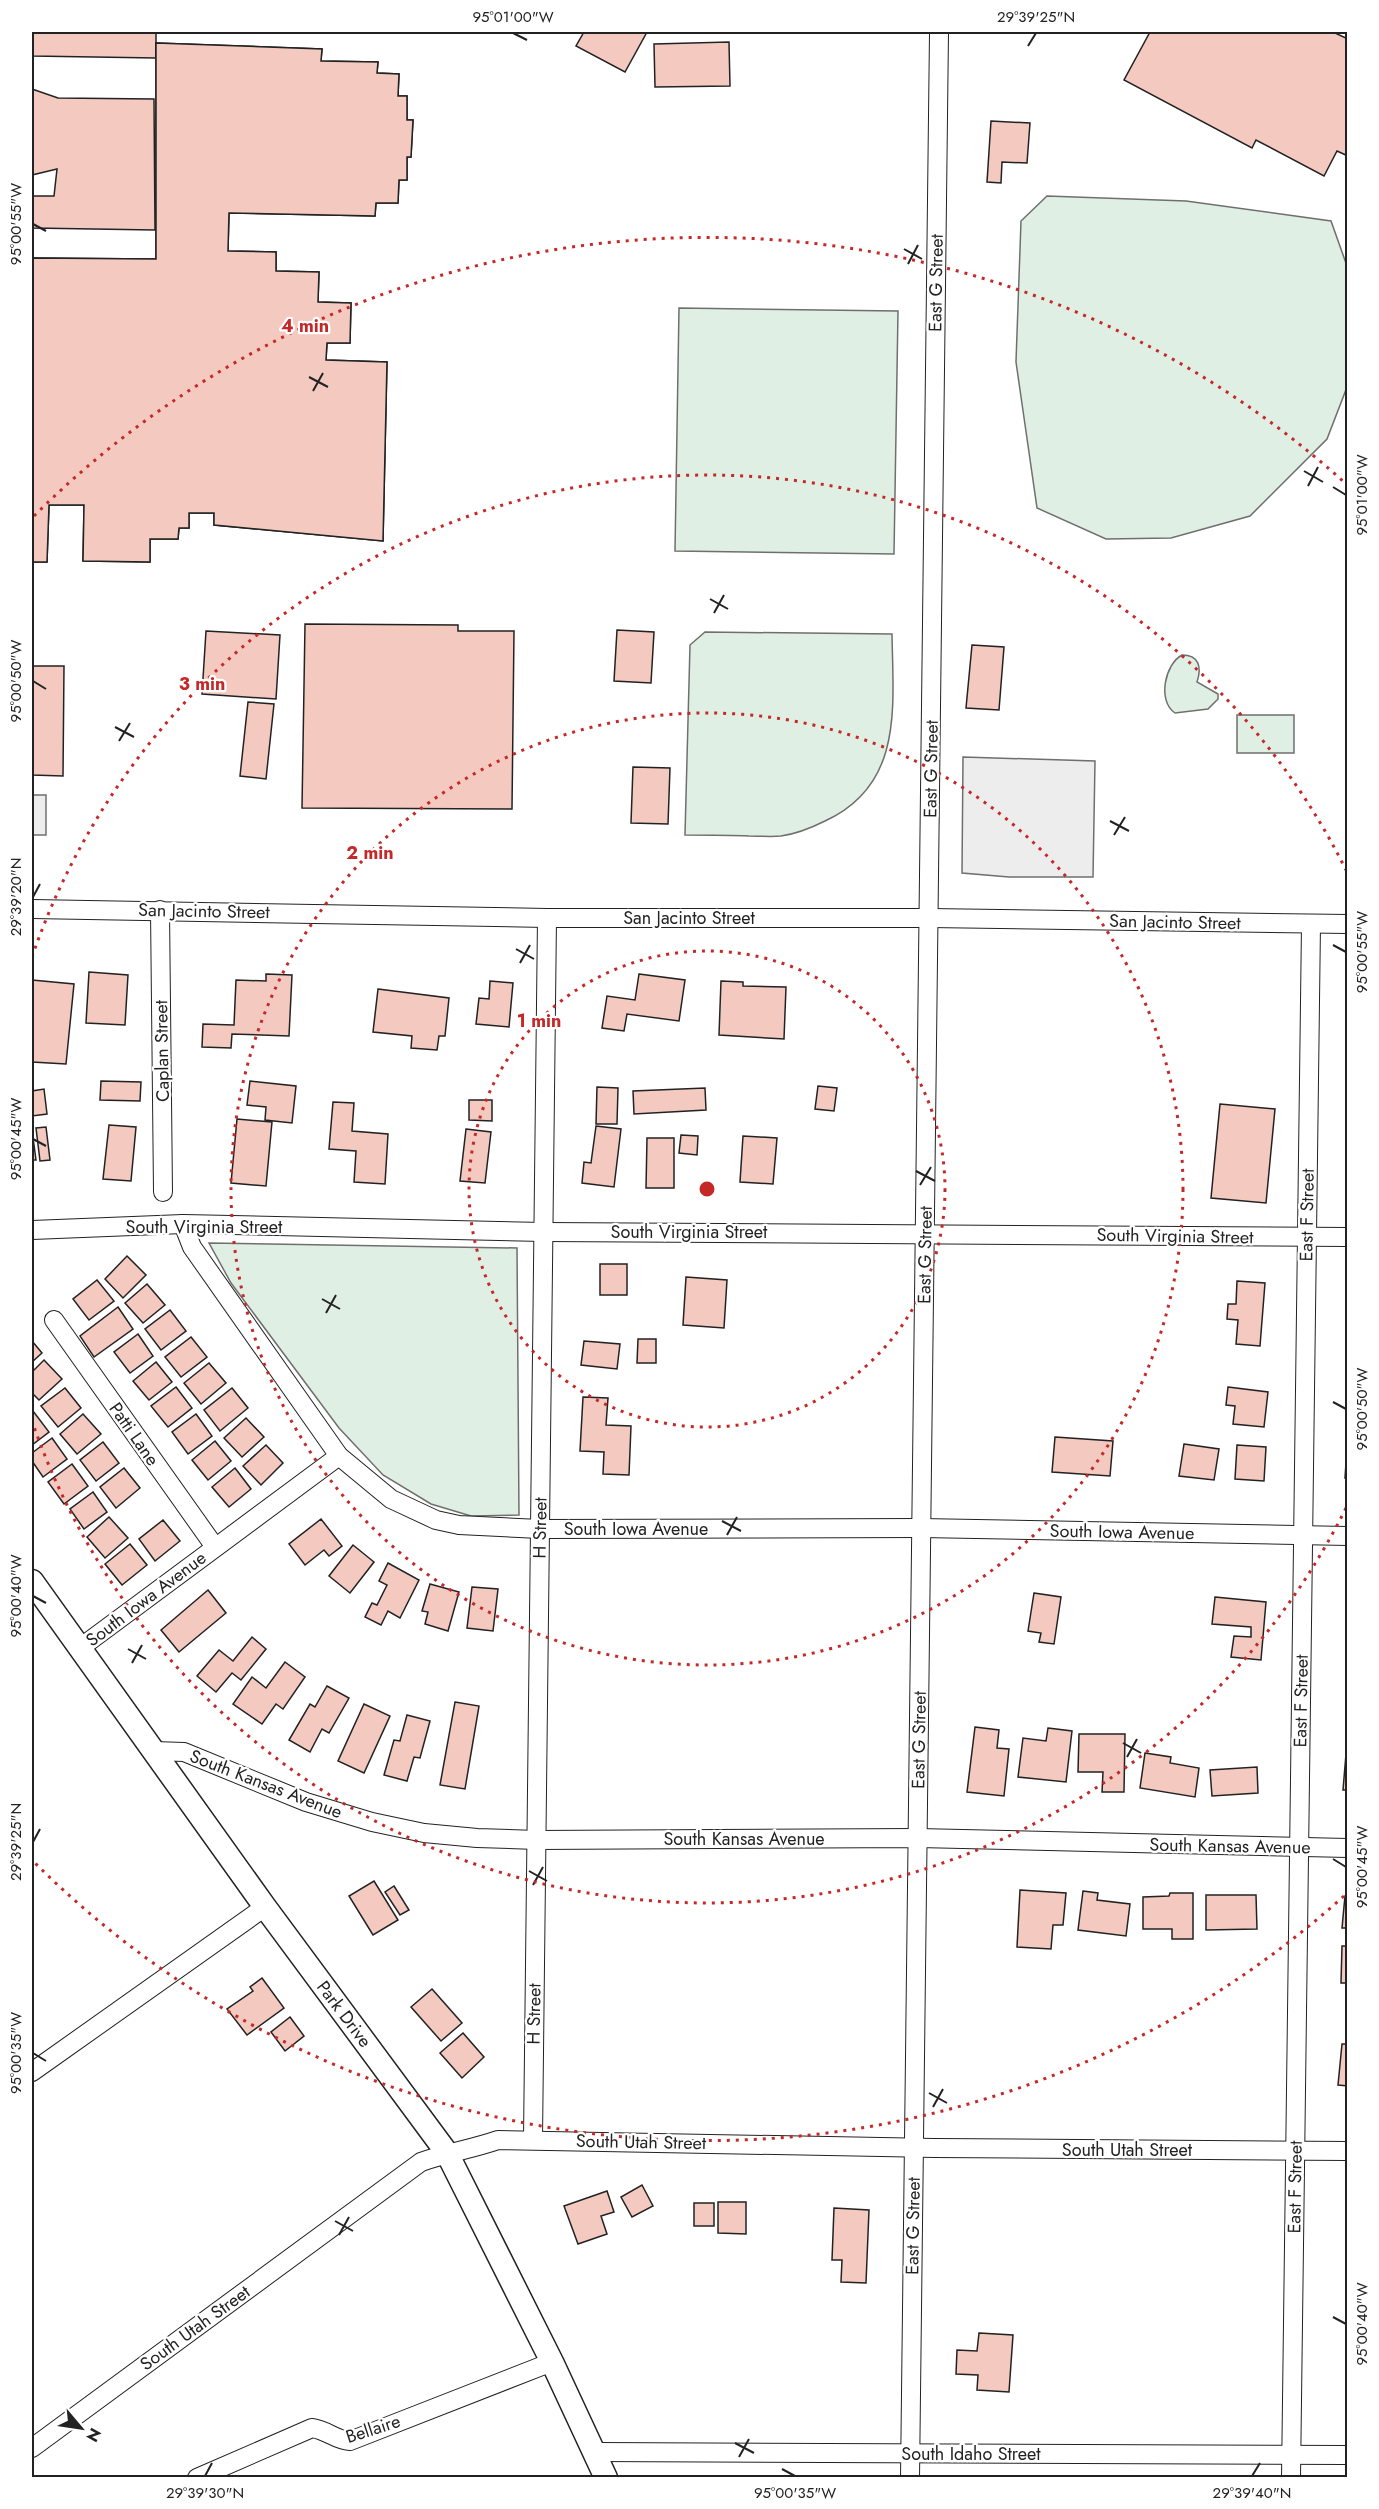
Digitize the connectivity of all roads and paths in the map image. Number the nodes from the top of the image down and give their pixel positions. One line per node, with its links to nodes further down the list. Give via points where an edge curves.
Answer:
1 (939, 32): 5 (street, East G Street)
2 (32, 909): 3 (street, San Jacinto Street)
3 (160, 910): 4 (street, San Jacinto Street); 8 (street, Caplan Street)
4 (547, 918): 5 (street, San Jacinto Street); 11 (street, H Street)
5 (929, 918): 6 (street, San Jacinto Street); 12 (street, East G Street)
6 (1311, 924): 7 (street, San Jacinto Street); 13 (street, East F Street)
7 (1347, 924)
8 (163, 1192)
9 (183, 1224): 10 (street, South Virginia Street); 11 (street, South Virginia Street); 16 (street, via 192,1247)
10 (32, 1230)
11 (544, 1232): 12 (street, South Virginia Street); 18 (street, H Street)
12 (925, 1233): 13 (street, South Virginia Street); 17 (street, East G Street)
13 (1307, 1237): 14 (street, South Virginia Street); 19 (street, East F Street)
14 (1347, 1237)
15 (54, 1320): 21 (street, Patti Lane)
16 (339, 1456): 18 (street, South Iowa Avenue, via 391,1499 436,1520); 21 (street, South Iowa Avenue)
17 (921, 1528): 18 (street, South Iowa Avenue); 19 (street, South Iowa Avenue); 25 (street, East G Street)
18 (540, 1529): 26 (street, H Street)
19 (1303, 1536): 20 (street, South Iowa Avenue); 27 (street, East F Street)
20 (1347, 1536)
21 (215, 1547): 23 (street, South Iowa Avenue)
22 (32, 1581): 23 (street, Park Drive)
23 (80, 1648): 24 (street, Park Drive)
24 (154, 1751): 26 (street, South Kansas Avenue, via 184,1752 306,1802 372,1822 435,1834); 29 (street, Park Drive)
25 (918, 1838): 26 (street, South Kansas Avenue); 27 (street, South Kansas Avenue); 32 (street, East G Street)
26 (537, 1840): 31 (street, H Street)
27 (1299, 1848): 28 (street, South Kansas Avenue); 33 (street, East F Street)
28 (1347, 1848)
29 (265, 1907): 30 (street); 35 (street, Park Drive)
30 (32, 2072)
31 (533, 2139): 32 (street, South Utah Street); 35 (street, South Utah Street, via 498,2140)
32 (914, 2148): 33 (street, South Utah Street); 39 (street, East G Street)
33 (1295, 2151): 34 (street, South Utah Street); 40 (street, East F Street)
34 (1347, 2151)
35 (447, 2152): 36 (street, Park Drive); 37 (street, South Utah Street, via 421,2162)
36 (552, 2362): 38 (street, Park Drive); 42 (street, Bellaire, via 350,2440 338,2440 312,2428)
37 (32, 2448)
38 (595, 2452): 39 (street, South Idaho Street); 43 (street, Park Drive)
39 (910, 2454): 40 (street, South Idaho Street); 44 (street, East G Street)
40 (1291, 2454): 41 (street, South Idaho Street); 45 (street, East F Street)
41 (1347, 2455)
42 (197, 2478)
43 (606, 2478)
44 (910, 2478)
45 (1291, 2478)

